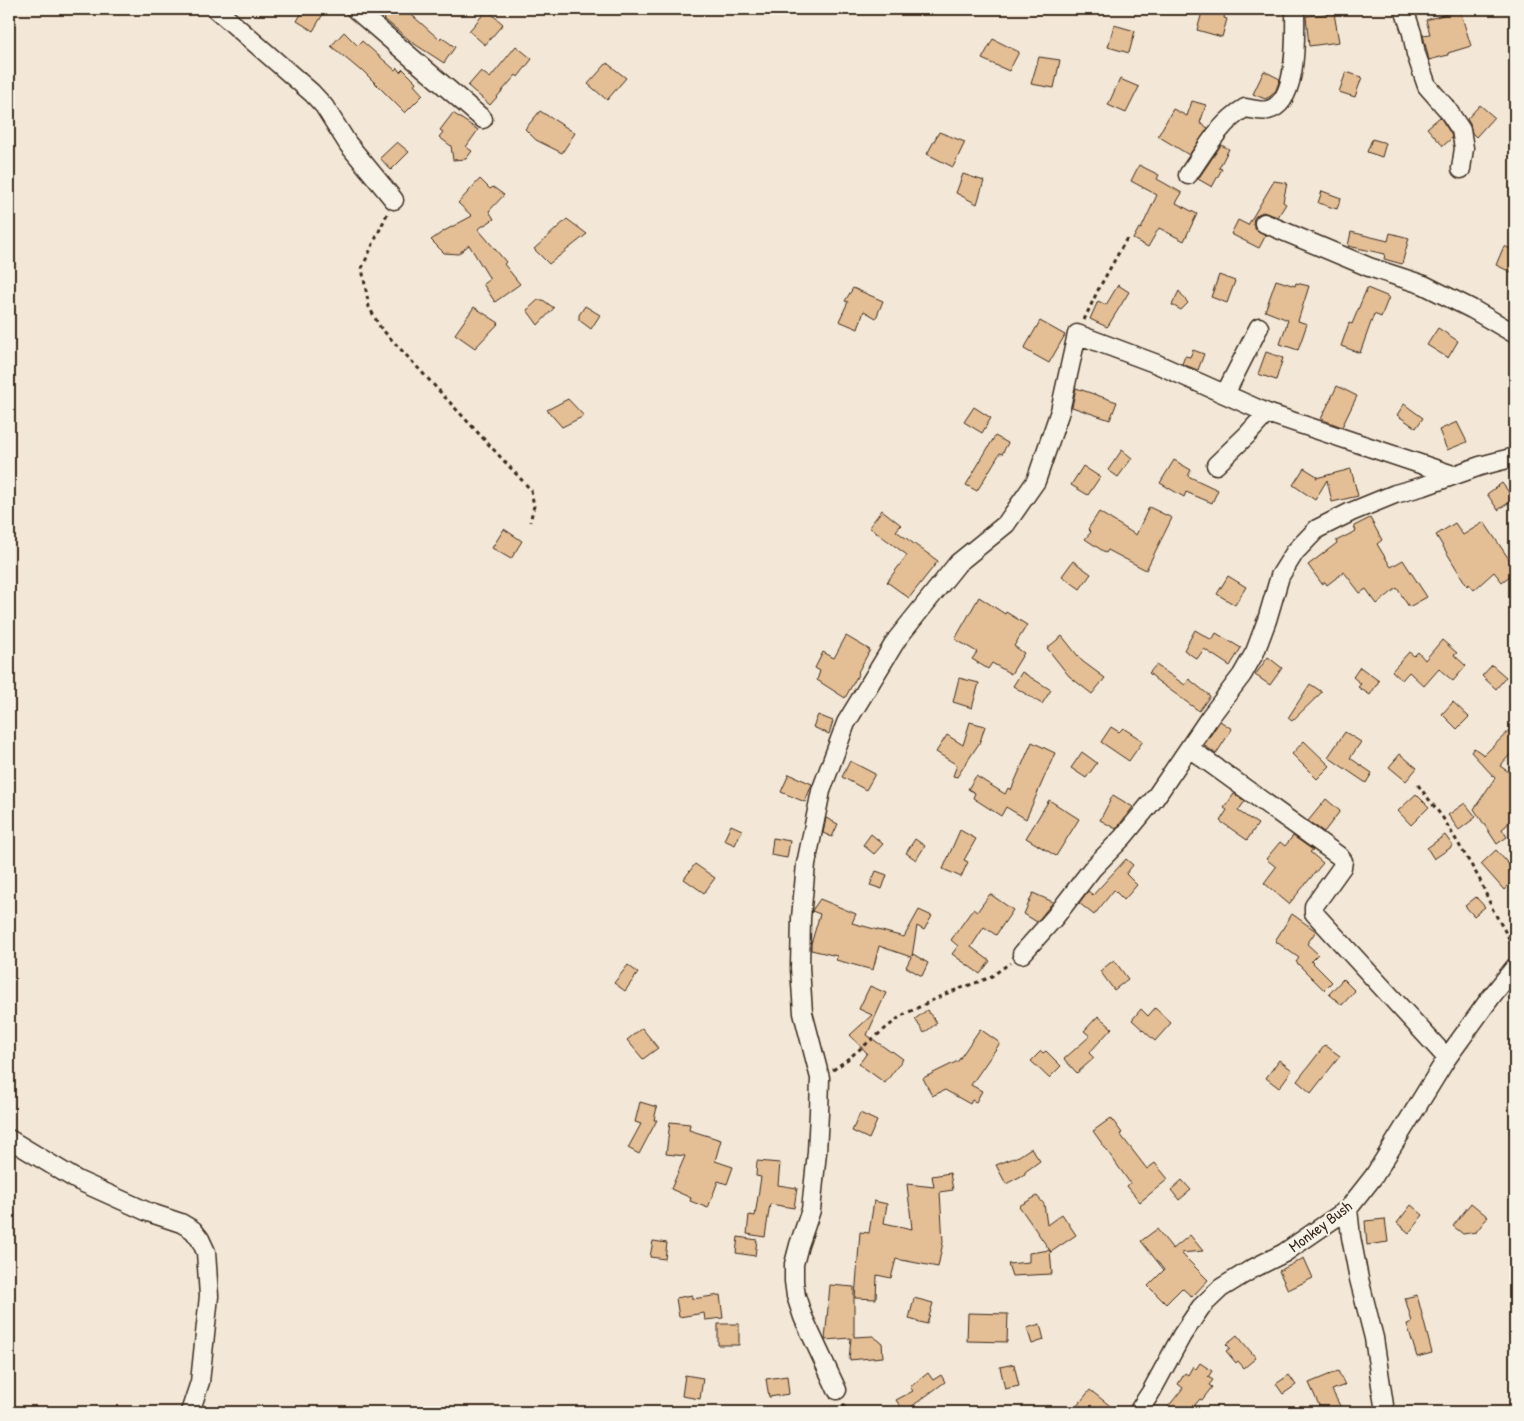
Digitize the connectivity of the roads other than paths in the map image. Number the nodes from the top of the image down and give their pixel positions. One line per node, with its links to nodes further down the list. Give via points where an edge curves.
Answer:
1 (216, 9): 8 (street, via 312,93)
2 (355, 9): 5 (street)
3 (1295, 9): 7 (street, via 1292,75 1280,104 1269,110 1245,108 1234,114)
4 (1404, 9): 6 (street, via 1427,86 1461,130 1464,148)
5 (483, 119)
6 (1461, 169)
7 (1188, 175)
8 (394, 200)
9 (1264, 223): 11 (street, via 1368,268 1424,285)
10 (1259, 326): 12 (street)
11 (1515, 334)
12 (1224, 394): 13 (street); 23 (street, via 1077,334 1060,411 1036,481 1006,524 958,563 897,639 846,723 821,791 806,864 801,918 802,1014 820,1078 817,1152 810,1210 794,1264 796,1296 803,1317)
13 (1267, 413): 15 (street); 16 (street)
14 (1515, 457): 16 (street)
15 (1216, 465)
16 (1453, 475): 17 (street, via 1395,494 1317,529 1295,552 1280,576 1255,652)
17 (1189, 748): 18 (street, via 1155,798); 20 (street, via 1339,856 1342,867 1314,906 1314,913)
18 (1022, 954)
19 (1515, 967): 20 (street, Monkey Bush)
20 (1447, 1058): 22 (street, Monkey Bush, via 1374,1176)
21 (9, 1139): 24 (street, via 77,1180 181,1223 200,1239 206,1252 209,1296 200,1382)
22 (1348, 1209): 25 (street, Monkey Bush, via 1284,1253 1221,1288 1182,1335); 26 (street, via 1359,1280 1374,1338)
23 (837, 1390)
24 (190, 1412)
25 (1138, 1412)
26 (1384, 1412)

